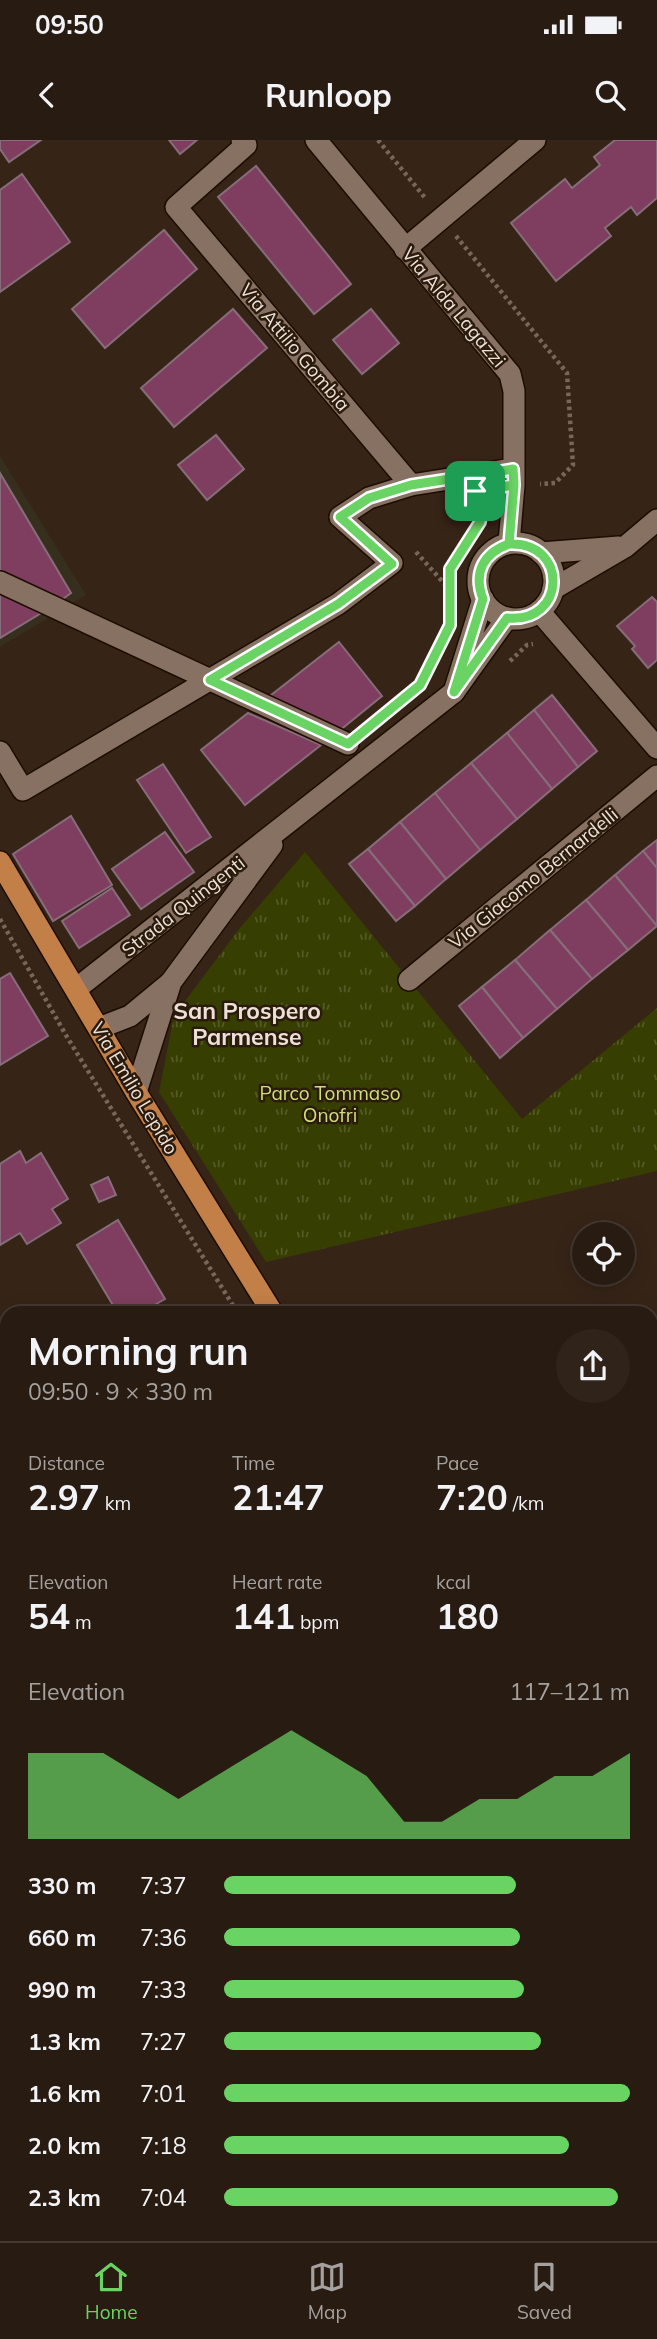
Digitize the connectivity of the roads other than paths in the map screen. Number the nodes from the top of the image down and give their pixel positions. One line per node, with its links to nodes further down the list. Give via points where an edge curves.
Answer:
1 (242, 140): 6 (street, Via Attilio Gombia, via 246,145 176,207)
2 (316, 140): 4 (street, Via Alda Lagazzi)
3 (535, 140): 4 (street)
4 (405, 249): 5 (street, Via Alda Lagazzi, via 510,374)
5 (514, 477): 6 (street); 8 (street, Via Alda Lagazzi)
6 (411, 485): 16 (street, via 369,498 340,517 392,564 338,604)
7 (657, 520): 9 (street)
8 (509, 544): 10 (street, via 521,543); 13 (street, via 498,547 481,565 478,576)
9 (625, 547): 10 (street); 12 (street)
10 (541, 552): 12 (street, via 552,569)
11 (0, 582): 16 (street)
12 (553, 589): 14 (street)
13 (483, 599): 15 (street); 17 (street)
14 (539, 611): 15 (street); 19 (street)
15 (507, 618): 17 (street, Strada Quingenti)
16 (210, 680): 18 (street); 20 (street, via 23,790)
17 (454, 692): 22 (street, Strada Quingenti)
18 (348, 744)
19 (657, 748)
20 (0, 752)
21 (657, 776): 24 (street, Via Giacomo Bernardelli)
22 (290, 821): 25 (street, Strada Quingenti); 26 (street, Strada Quingenti)
23 (0, 862): 26 (main road, Via Emilio Lepido)
24 (409, 980)
25 (171, 982): 27 (street, Strada Quingenti, via 130,1016); 28 (street, Strada Quingenti)
26 (76, 989): 27 (main road, Via Emilio Lepido)
27 (99, 1028): 28 (main road, Via Emilio Lepido)
28 (136, 1092): 29 (main road, Via Emilio Lepido)
29 (268, 1306)

